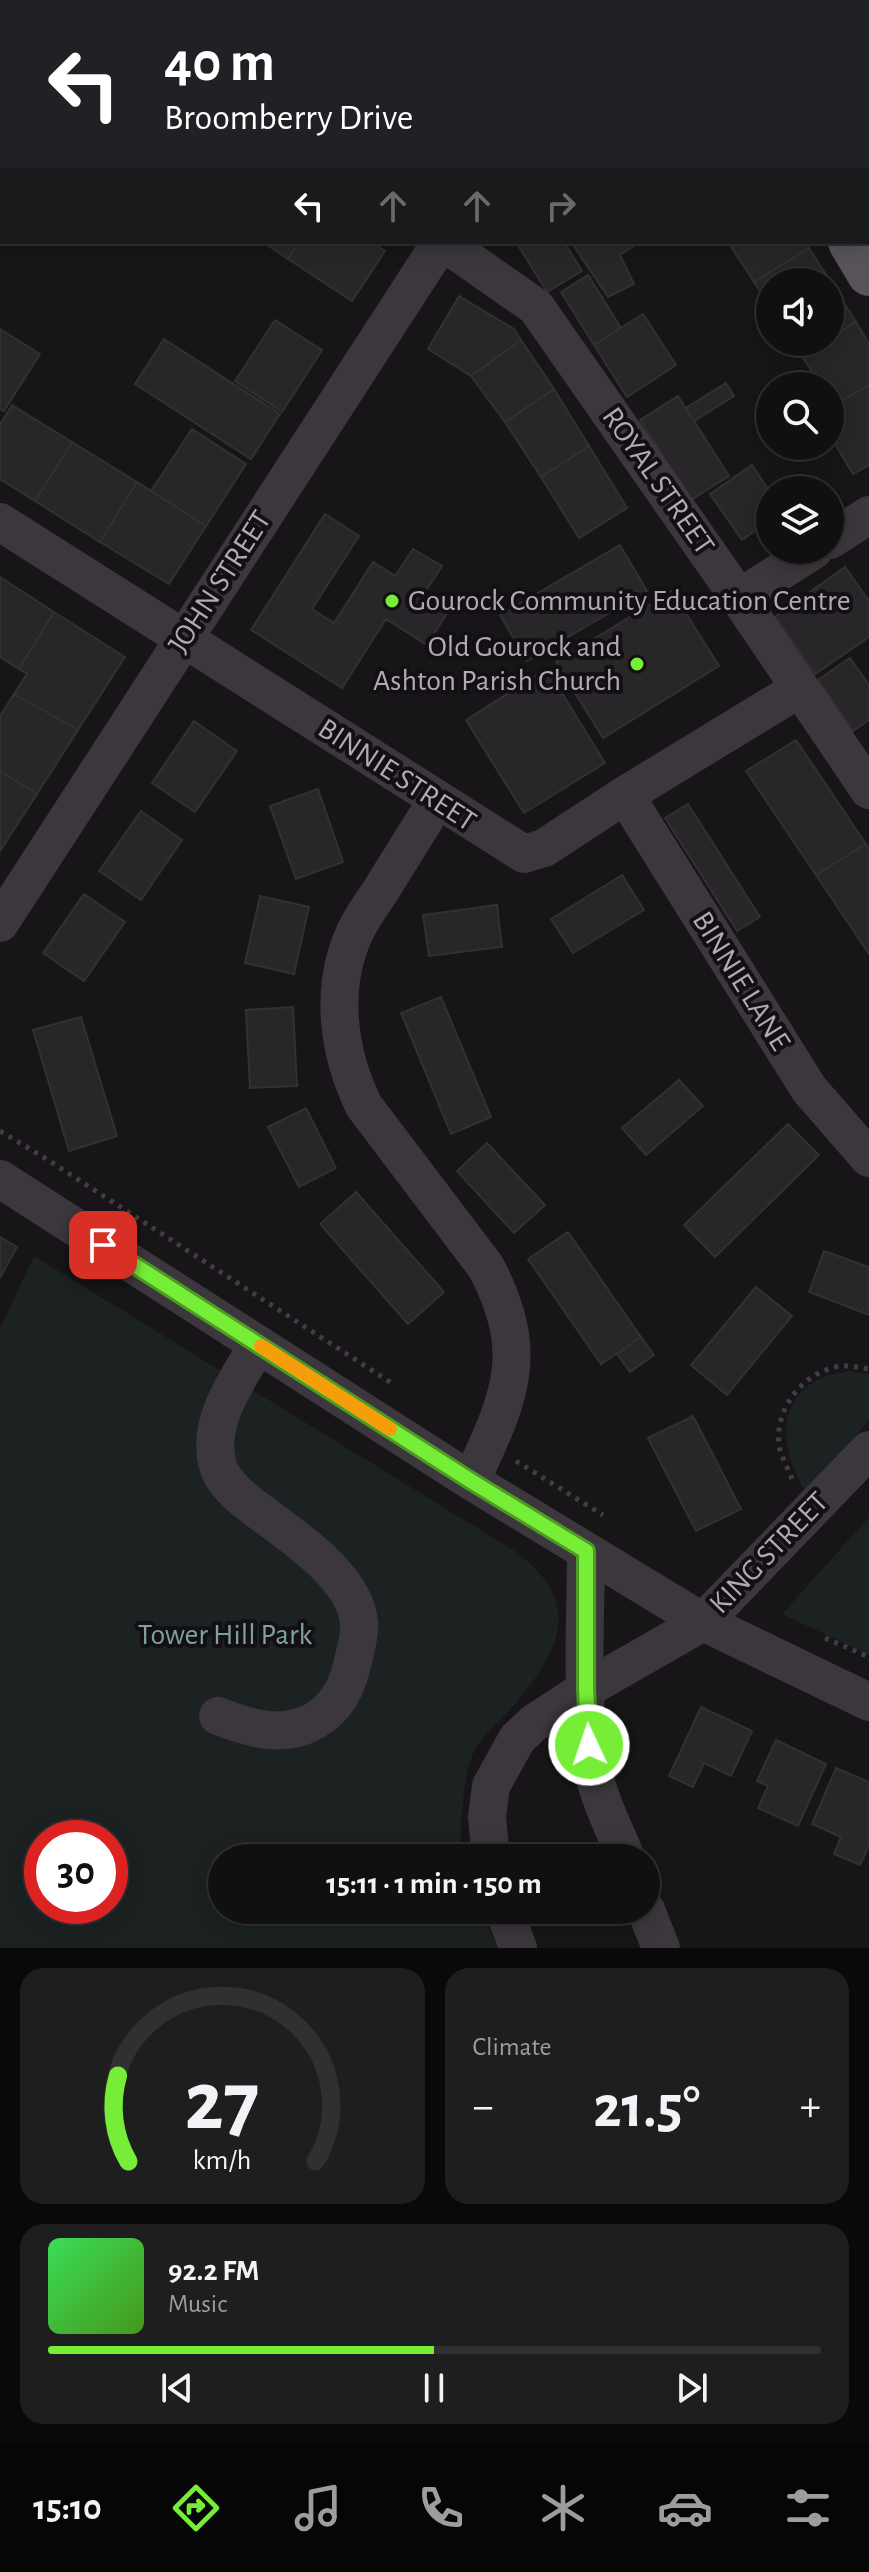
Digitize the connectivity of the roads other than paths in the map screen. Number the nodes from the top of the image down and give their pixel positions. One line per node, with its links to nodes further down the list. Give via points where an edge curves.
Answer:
1 (441, 244): 10 (street, JOHN STREET)
2 (445, 244): 9 (street, ROYAL STREET, via 536,307)
3 (851, 244): 4 (main road)
4 (869, 274)
5 (869, 515): 7 (street)
6 (0, 522): 10 (street, BINNIE STREET)
7 (844, 531)
8 (792, 564): 9 (street)
9 (739, 598): 11 (street, ROYAL STREET)
10 (183, 639): 14 (street, BINNIE STREET); 15 (street, JOHN STREET)
11 (799, 689): 12 (street, ROYAL STREET); 13 (street, BINNIE STREET)
12 (869, 790)
13 (625, 795): 14 (street, BINNIE STREET, via 544,848 524,854); 16 (street, BINNIE LANE, via 809,1089)
14 (437, 800): 20 (street, via 355,932 341,990 341,1033 350,1078 364,1106 486,1267 510,1325 513,1353 503,1411)
15 (0, 923)
16 (869, 1158)
17 (0, 1179): 18 (street)
18 (258, 1344): 20 (street); 25 (street, via 218,1424 217,1463 241,1497 304,1545 344,1585 359,1622 357,1645 339,1700 319,1720 291,1731 254,1730)
19 (869, 1450): 22 (street, KING STREET)
20 (471, 1481): 21 (street)
21 (586, 1551): 22 (street); 23 (street)
22 (703, 1622): 23 (street, KING STREET); 24 (street)
23 (586, 1689): 26 (street, KING STREET, via 534,1723 501,1764 491,1786); 27 (street, via 595,1779)
24 (869, 1702)
25 (218, 1716)
26 (488, 1844)
27 (621, 1844)
28 (509, 1924): 30 (street)
29 (652, 1924): 31 (street)
30 (518, 1948)
31 (661, 1948)

